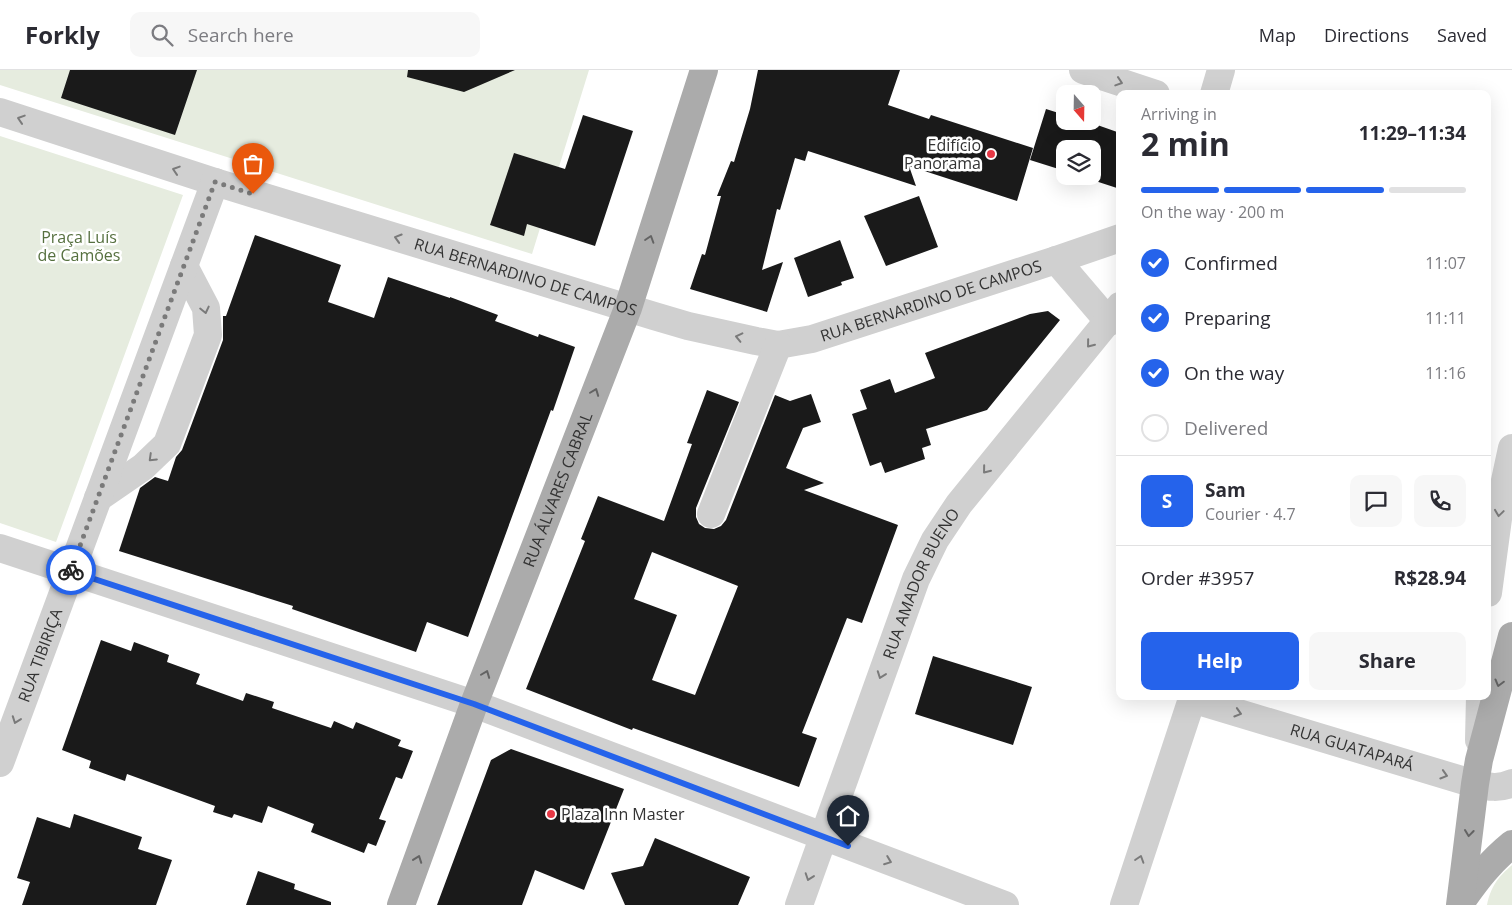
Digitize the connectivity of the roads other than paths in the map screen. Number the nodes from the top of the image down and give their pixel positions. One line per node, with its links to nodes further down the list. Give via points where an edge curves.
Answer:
1 (704, 70): 11 (main road, RUA ÁLVARES CABRAL, one-way to 1)
2 (1083, 70): 4 (street, one-way to 4)
3 (1221, 70): 5 (street)
4 (1144, 90)
5 (1215, 90)
6 (0, 112): 7 (street, RUA BERNARDINO DE CAMPOS, one-way to 6)
7 (215, 182): 10 (street, RUA TIBIRIÇA); 11 (street, RUA BERNARDINO DE CAMPOS, one-way to 7)
8 (1116, 239): 9 (street, RUA BERNARDINO DE CAMPOS)
9 (1056, 260): 12 (street, RUA BERNARDINO DE CAMPOS); 13 (street, RUA BERNARDINO DE CAMPOS, via 848,328)
10 (184, 266): 15 (street, RUA TIBIRIÇA); 15 (street, one-way to 15, via 206,308 208,335 167,444 143,467)
11 (628, 308): 13 (street, RUA BERNARDINO DE CAMPOS, one-way to 11, via 688,326); 22 (main road, RUA ÁLVARES CABRAL, one-way to 11)
12 (1114, 314): 26 (street, RUA AMADOR BUENO, one-way to 26, via 986,469 935,540 916,579)
13 (778, 345): 16 (street)
14 (1512, 448): 19 (street, one-way to 19)
15 (98, 498): 18 (street, RUA TIBIRIÇA)
16 (711, 514)
17 (0, 548): 18 (street)
18 (70, 571): 22 (street); 23 (street, RUA TIBIRIÇA, one-way to 23)
19 (1491, 571)
20 (1512, 636): 24 (main road, one-way to 24)
21 (1480, 700): 24 (street)
22 (474, 704): 26 (street); 29 (main road, RUA ÁLVARES CABRAL, one-way to 22)
23 (0, 763)
24 (1477, 772): 25 (street, RUA GUATAPARÁ, via 1489,787); 28 (main road, one-way to 28); 32 (street, RUA GUATAPARÁ, one-way to 24, via 1192,700)
25 (1512, 782)
26 (823, 836): 30 (street, RUA AMADOR BUENO, one-way to 30); 31 (street, one-way to 31)
27 (1512, 844): 28 (main road, via 1496,857)
28 (1460, 904)
29 (401, 905)
30 (799, 905)
31 (1005, 905)
32 (1124, 905)

